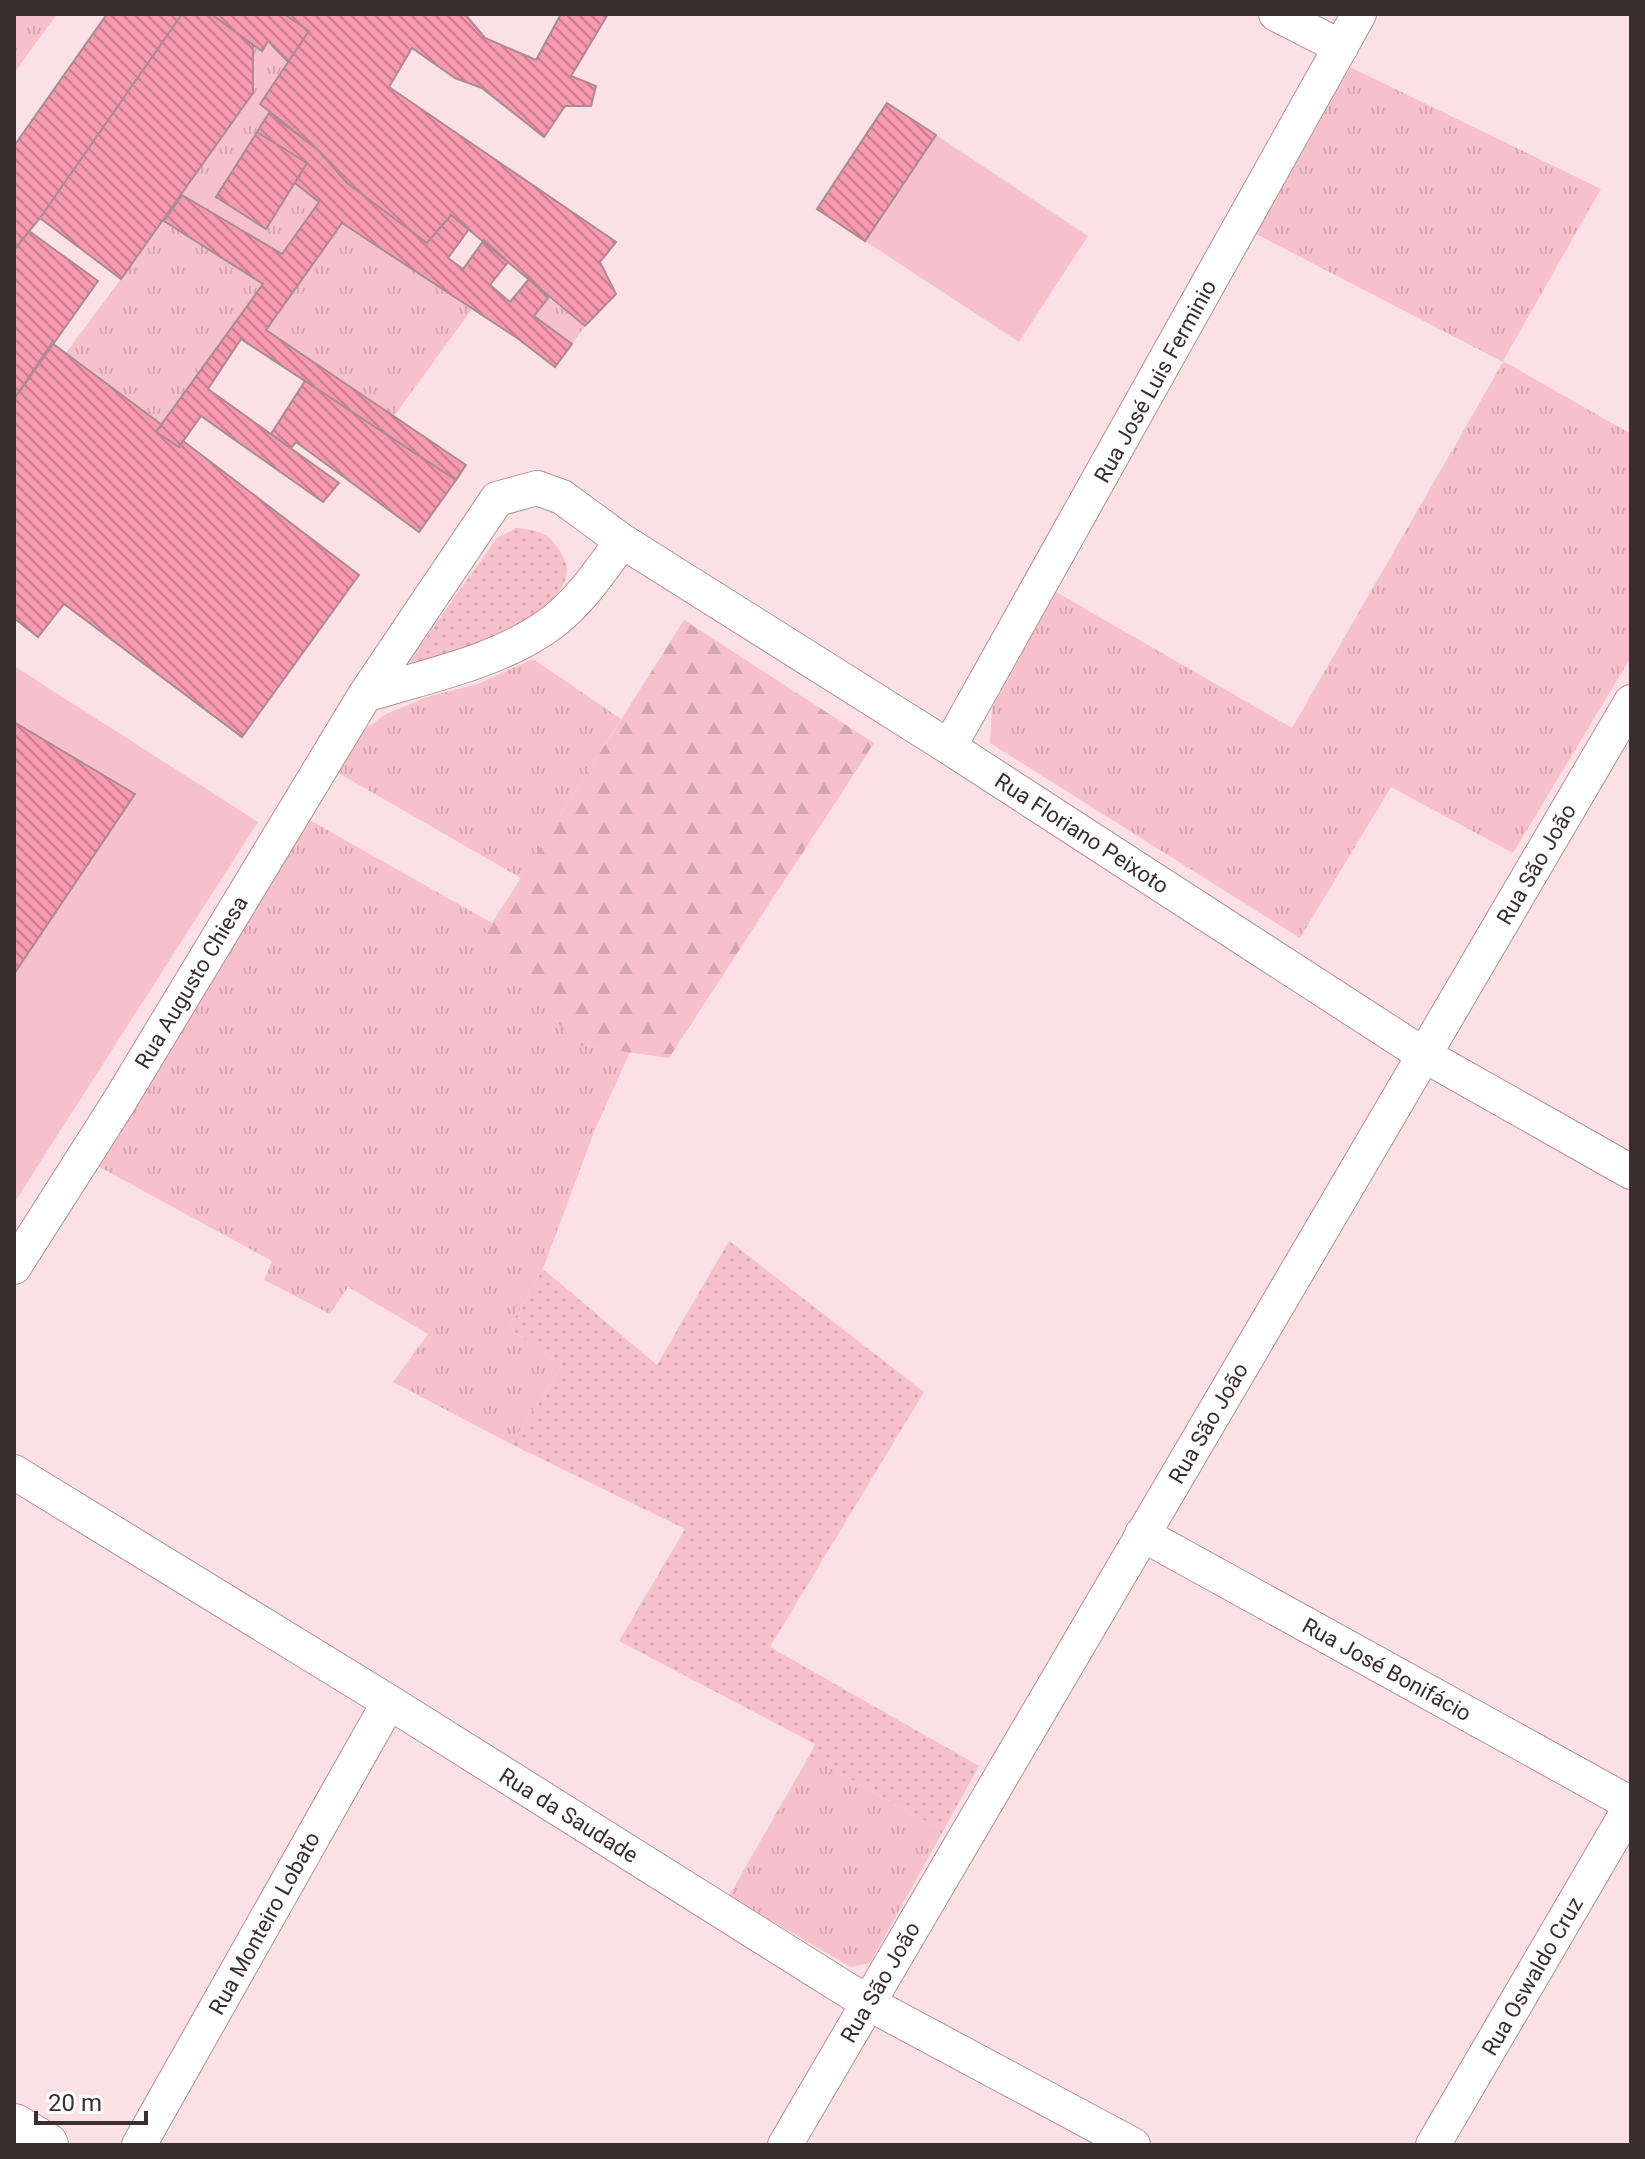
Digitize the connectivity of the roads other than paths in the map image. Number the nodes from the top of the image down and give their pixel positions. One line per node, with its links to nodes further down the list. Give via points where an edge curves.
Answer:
1 (1276, 14): 3 (street)
2 (1359, 14): 3 (street, Rua José Luis Ferminio)
3 (1341, 47): 8 (street, Rua José Luis Ferminio)
4 (537, 488): 5 (street, Rua Floriano Peixoto, via 562,497); 6 (street, Rua Augusto Chiesa, via 497,499)
5 (622, 541): 6 (street, via 588,588 554,621 513,647); 8 (street, Rua Floriano Peixoto)
6 (365, 695): 11 (street, Rua Augusto Chiesa)
7 (1631, 702): 9 (street, Rua São João)
8 (949, 747): 9 (street, Rua Floriano Peixoto)
9 (1424, 1055): 10 (street, Rua Floriano Peixoto); 13 (street, Rua São João)
10 (1631, 1172)
11 (14, 1267)
12 (14, 1472): 14 (street, Rua da Saudade)
13 (1142, 1534): 15 (street, Rua José Bonifácio); 16 (street, Rua São João)
14 (389, 1702): 16 (street, Rua da Saudade); 19 (street, Rua Monteiro Lobato)
15 (1631, 1805): 22 (street, Rua Oswaldo Cruz)
16 (868, 2003): 20 (street, Rua São João); 21 (street, Rua da Saudade)
17 (14, 2126): 18 (street)
18 (46, 2145)
19 (139, 2145)
20 (785, 2145)
21 (1133, 2145)
22 (1433, 2145)

